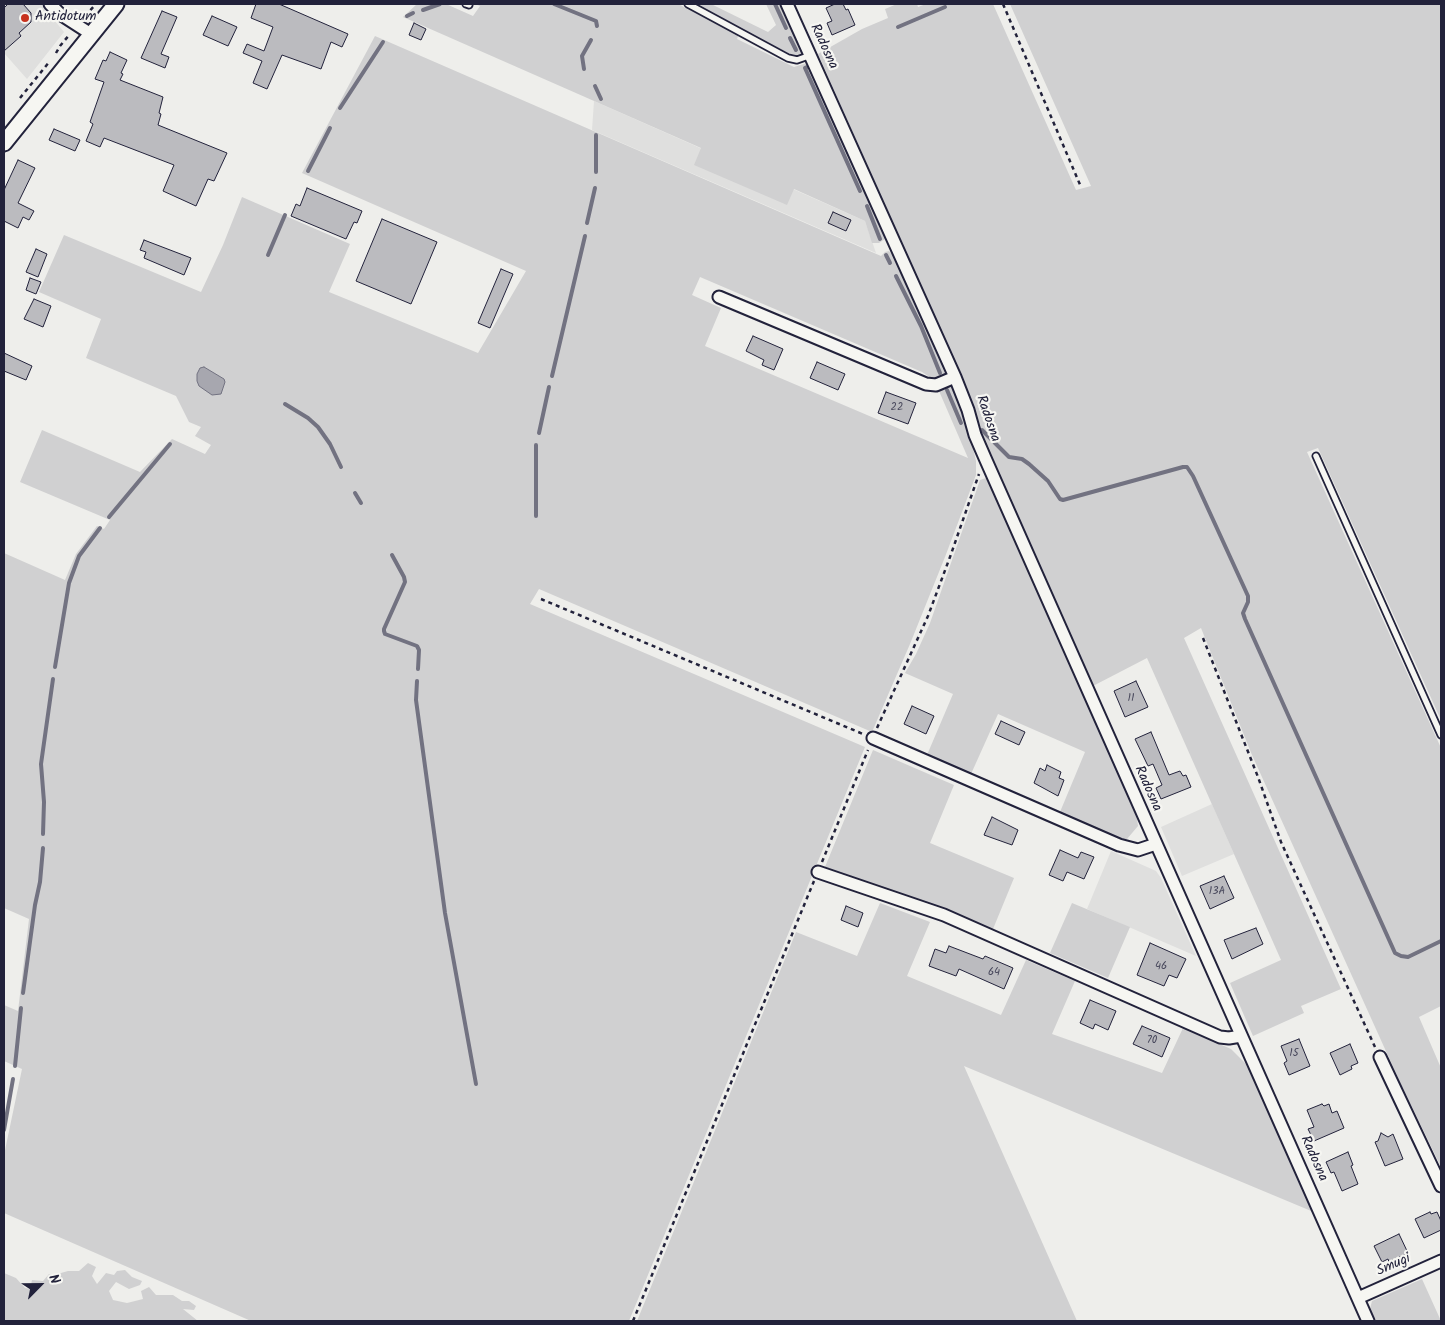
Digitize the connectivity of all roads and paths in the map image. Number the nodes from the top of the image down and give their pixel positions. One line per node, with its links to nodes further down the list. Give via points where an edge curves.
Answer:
1 (50, 4): 9 (street)
2 (96, 4): 7 (path)
3 (116, 4): 9 (street)
4 (688, 4): 11 (lane, via 788,58 797,60)
5 (787, 4): 11 (street, Radosna)
6 (1003, 4): 13 (path)
7 (82, 20)
8 (73, 30): 10 (path)
9 (91, 34): 12 (street)
10 (60, 46)
11 (811, 55): 15 (street, Radosna)
12 (4, 143)
13 (1081, 187)
14 (718, 297): 15 (street, via 926,384 936,385)
15 (955, 377): 17 (street, Radosna)
16 (1316, 456): 20 (lane)
17 (985, 458): 21 (path, via 928,616); 22 (street, Radosna)
18 (542, 599): 21 (path)
19 (1203, 638): 25 (path, via 1281,842)
20 (1441, 735)
21 (873, 738): 22 (street, via 1119,845 1138,850); 23 (path)
22 (1156, 844): 24 (street, Radosna)
23 (818, 872): 24 (street, via 944,915 1220,1037); 29 (path)
24 (1241, 1036): 28 (street, Radosna)
25 (1380, 1057): 26 (street)
26 (1441, 1186)
27 (1441, 1261): 28 (street, Smugi)
28 (1358, 1298): 30 (street, Radosna)
29 (633, 1321)
30 (1368, 1321)

